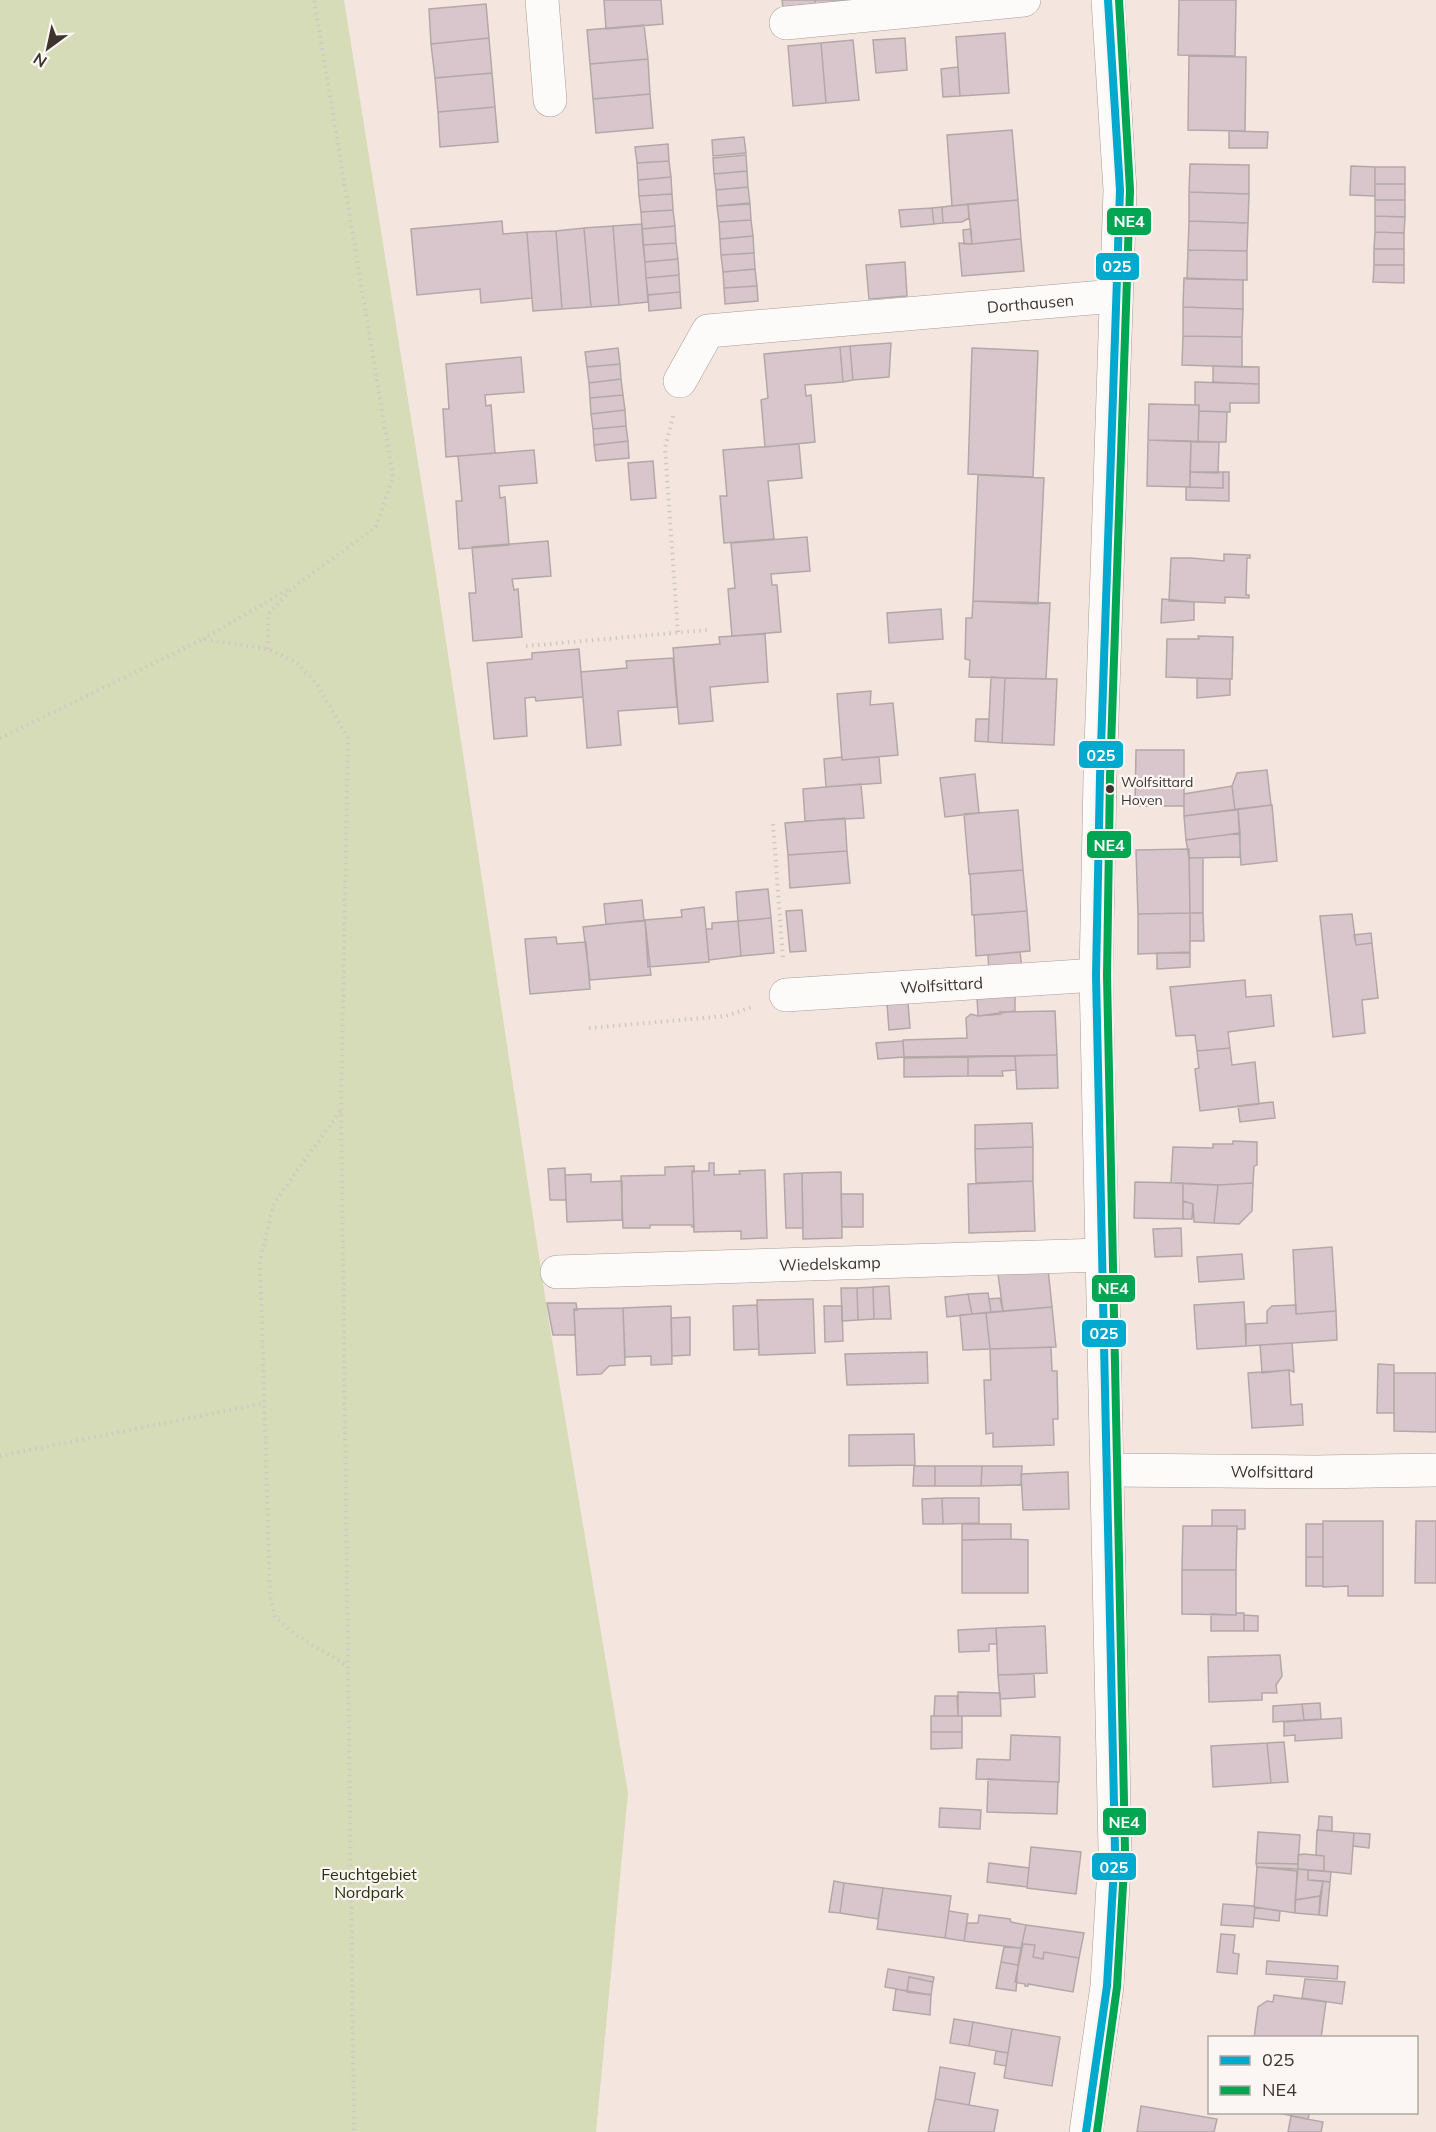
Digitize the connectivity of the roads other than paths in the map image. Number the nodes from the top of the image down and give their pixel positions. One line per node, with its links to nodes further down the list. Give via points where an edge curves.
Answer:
1 (542, 0): 5 (street)
2 (1024, 0): 4 (street)
3 (1108, 0): 6 (street, via 1120,190)
4 (786, 23)
5 (550, 100)
6 (1115, 296): 7 (street, Dorthausen, via 708,331); 8 (street)
7 (680, 381)
8 (1096, 975): 9 (street, Wolfsittard); 10 (street)
9 (786, 995)
10 (1101, 1255): 11 (street, Wiedelskamp); 12 (street)
11 (557, 1272)
12 (1108, 1470): 13 (street, Wolfsittard); 14 (street, via 1115,1851 1107,1986)
13 (1436, 1470)
14 (1086, 2132)

